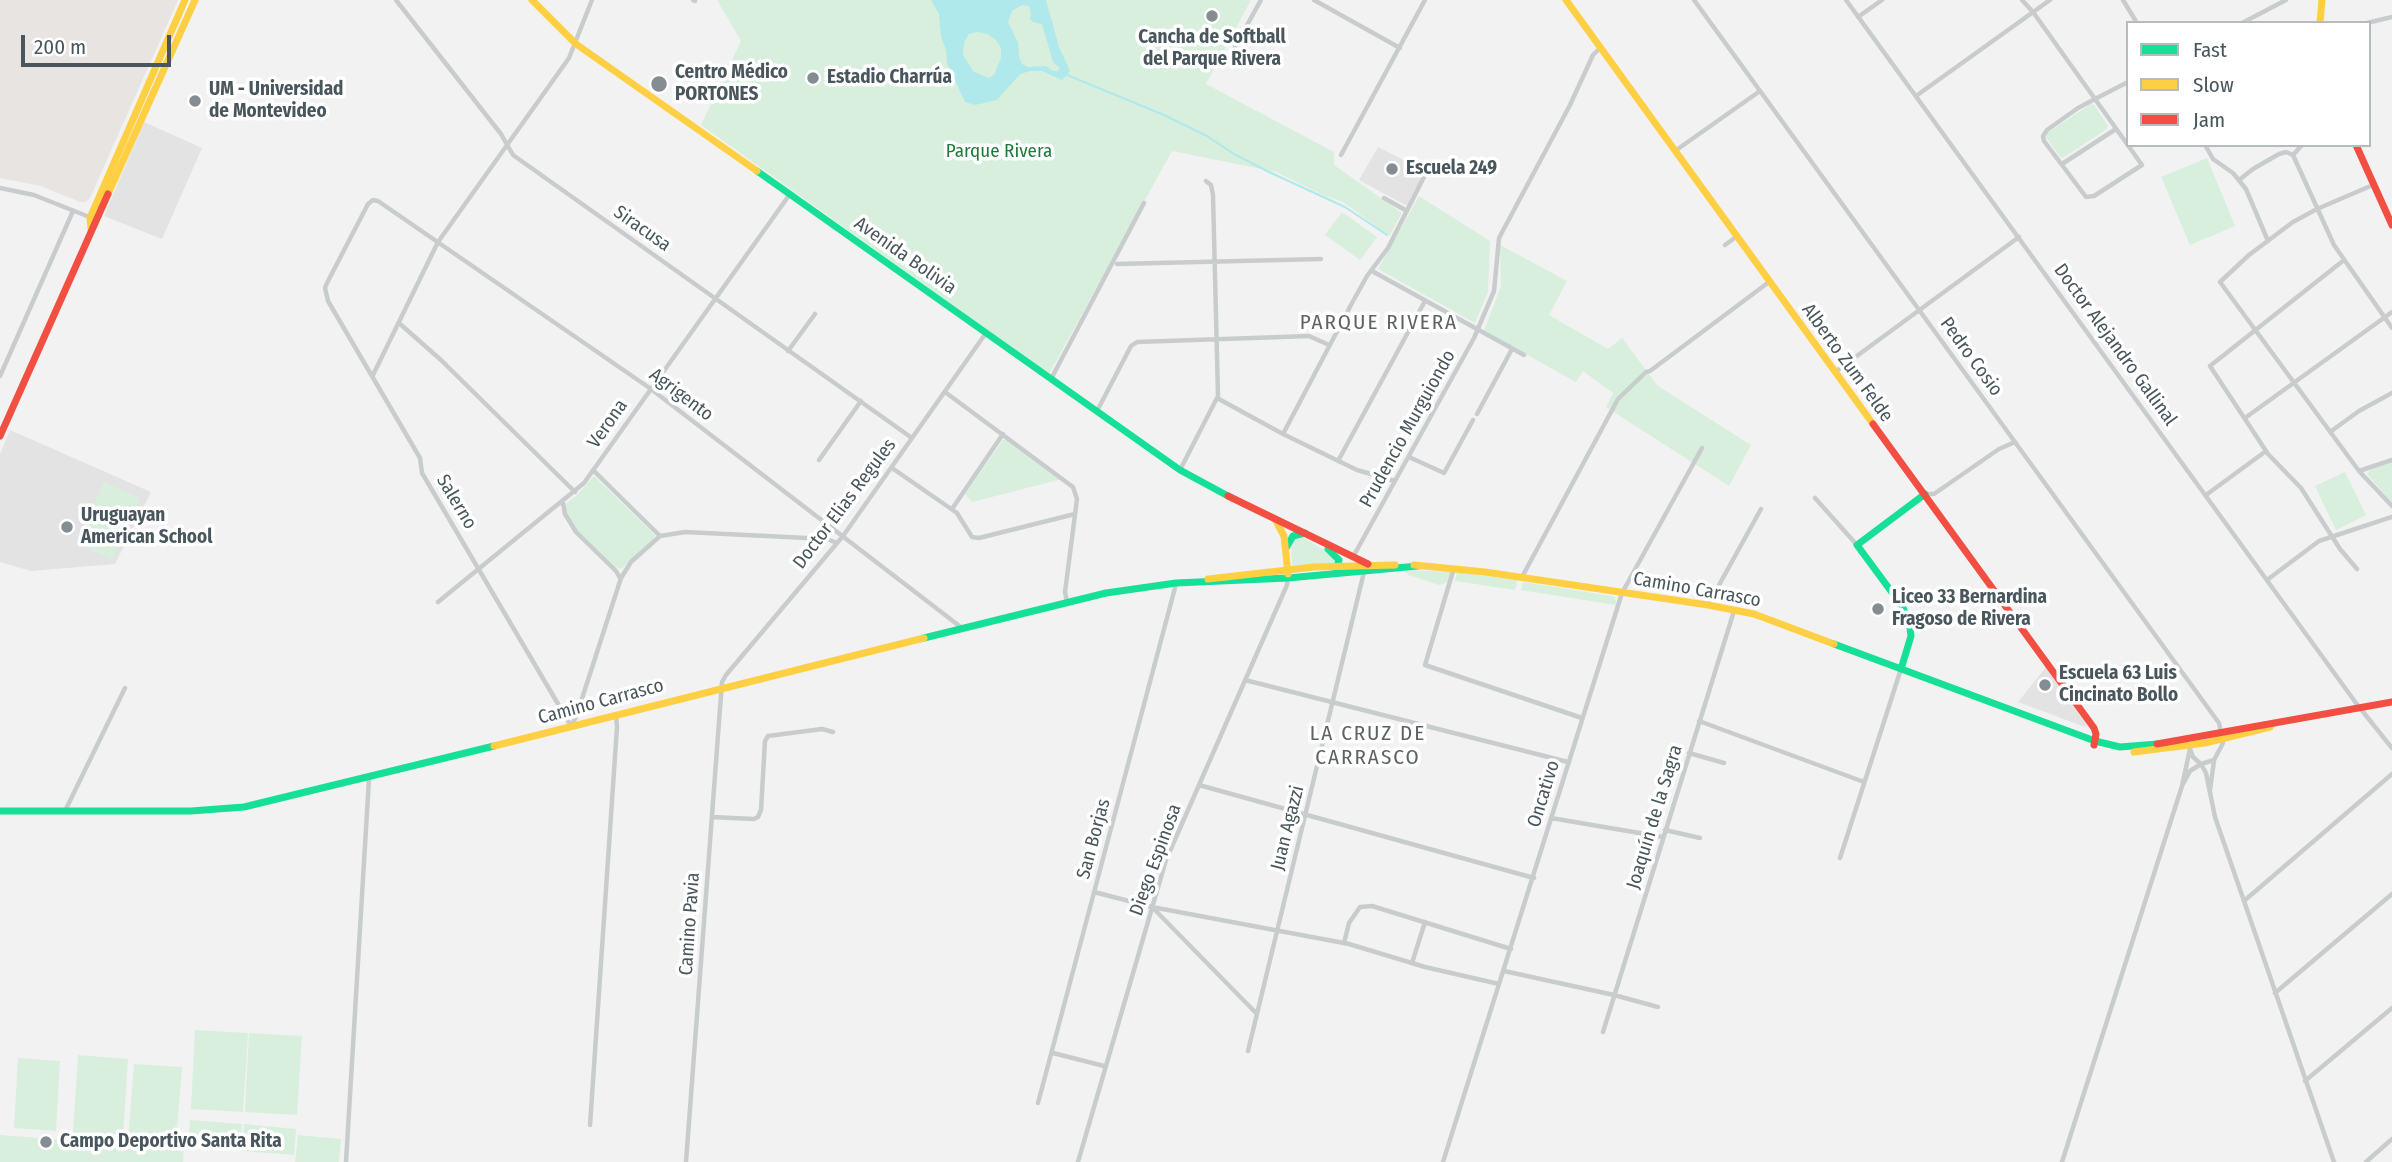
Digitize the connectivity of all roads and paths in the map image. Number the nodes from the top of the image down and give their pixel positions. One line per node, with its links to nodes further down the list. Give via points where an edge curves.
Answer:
1 (185, 0): 55 (street)
2 (194, 0): 55 (street)
3 (396, 0): 35 (street, Siracusa)
4 (532, 0): 25 (street, Avenida Bolivia)
5 (592, 0): 25 (street)
6 (1261, 0): 28 (street)
7 (1314, 0): 26 (street)
8 (1425, 0): 26 (street)
9 (1694, 0): 30 (street, Pedro Cosio)
10 (1846, 0): 19 (street, Doctor Alejandro Gallinal)
11 (1882, 0): 19 (street)
12 (2022, 0): 18 (street)
13 (2050, 0): 18 (street)
14 (2123, 0): 21 (street)
15 (2286, 0): 22 (street)
16 (2322, 0): 23 (street)
17 (1569, 1): 27 (street, Alberto Zum Felde)
18 (2033, 12): 31 (street); 32 (street)
19 (1858, 17): 31 (street, Doctor Alejandro Gallinal)
20 (2392, 17): 24 (street)
21 (2136, 21)
22 (2246, 21)
23 (2320, 21)
24 (2371, 22)
25 (576, 44): 35 (street); 49 (street, Avenida Bolivia)
26 (1400, 48): 41 (street)
27 (1600, 48): 40 (street, Alberto Zum Felde); 77 (street, Prudencio Murguiondo, via 1499,238 1494,291)
28 (1226, 63)
29 (2126, 83): 32 (street)
30 (1760, 91): 40 (street); 71 (street, Pedro Cosio)
31 (1916, 96): 58 (street, Doctor Alejandro Gallinal)
32 (2095, 99): 33 (street); 43 (street, via 2042,136)
33 (2116, 128): 34 (street); 43 (street)
34 (2126, 142)
35 (507, 145): 60 (street); 69 (street, Siracusa, via 513,155)
36 (2129, 147): 43 (street, via 2142,165 2090,197)
37 (2206, 147): 45 (street, via 2213,159)
38 (2300, 147): 42 (street)
39 (2357, 147): 47 (street)
40 (1674, 152): 57 (street, Alberto Zum Felde)
41 (1341, 155)
42 (2293, 155): 45 (street, via 2279,154); 52 (street)
43 (2062, 164)
44 (1425, 175): 54 (street)
45 (2239, 180): 59 (street)
46 (1206, 181): 64 (street, via 1213,195)
47 (2373, 185): 52 (street); 56 (street)
48 (0, 188): 53 (street)
49 (790, 194): 69 (street, Verona); 79 (street, Avenida Bolivia)
50 (1384, 198): 54 (street)
51 (1144, 204): 88 (street)
52 (2317, 209): 59 (street); 63 (street)
53 (74, 211): 55 (street); 86 (street)
54 (1407, 211): 66 (street)
55 (93, 219): 98 (street)
56 (2392, 225)
57 (1736, 237): 61 (street); 67 (street, Alberto Zum Felde)
58 (2019, 237): 71 (street); 120 (street, Doctor Alejandro Gallinal)
59 (2268, 241): 78 (street, via 2220,282)
60 (438, 243): 68 (street, Agrigento, via 373,201); 75 (street); 90 (street, Agrigento)
61 (1725, 245)
62 (1321, 259): 64 (street)
63 (2344, 260): 74 (street); 78 (street)
64 (1214, 261): 65 (street); 80 (street)
65 (1117, 264)
66 (1372, 271): 70 (street); 81 (street)
67 (1769, 282): 85 (street, Alberto Zum Felde); 146 (street, via 1622,395)
68 (325, 288): 87 (street, Salerno, via 328,301)
69 (714, 298): 83 (street, Siracusa); 90 (street, Verona)
70 (1426, 301): 77 (street); 112 (street)
71 (1920, 310): 85 (street); 106 (street, Pedro Cosio)
72 (2392, 312): 74 (street)
73 (815, 314): 83 (street)
74 (2385, 318): 76 (street); 89 (street)
75 (399, 323): 87 (street); 118 (street)
76 (2392, 328)
77 (1478, 329): 82 (street); 109 (street, Prudencio Murguiondo)
78 (2255, 330): 89 (street); 99 (street, via 2210,366)
79 (987, 332): 88 (street, Avenida Bolivia); 91 (street, Doctor Elias Regules)
80 (1216, 339): 81 (street, via 1310,336); 93 (street); 95 (street, via 1133,344)
81 (1329, 345): 103 (street)
82 (1512, 349): 84 (street); 97 (street)
83 (788, 351): 94 (street, Siracusa)
84 (1524, 355)
85 (1835, 372): 119 (street, Alberto Zum Felde)
86 (0, 376)
87 (373, 376): 141 (street, Salerno, via 420,458 422,473)
88 (1051, 379): 95 (street, Avenida Bolivia)
89 (2295, 382): 99 (street); 101 (street)
90 (650, 389): 114 (street, Verona); 130 (street, Agrigento)
91 (945, 392): 102 (street); 105 (street, Doctor Elias Regules)
92 (2392, 393): 101 (street)
93 (1217, 398): 103 (street); 115 (street)
94 (860, 401): 105 (street, Siracusa); 110 (street)
95 (1097, 411): 115 (street, Avenida Bolivia)
96 (0, 414): 98 (street)
97 (1477, 414)
98 (8, 418): 104 (street)
99 (2245, 418): 108 (street)
100 (1473, 420): 109 (street, via 1444,473)
101 (2330, 432): 116 (street)
102 (1003, 434): 124 (street); 126 (street, via 1069,482 1076,492)
103 (1283, 434): 112 (street)
104 (0, 436)
105 (912, 438): 113 (street, Doctor Elias Regules)
106 (2015, 442): 119 (street, via 1934,494); 167 (street, Pedro Cosio, via 2219,723)
107 (1702, 448): 149 (street, Oncativo)
108 (2266, 451): 120 (street); 132 (street, via 2301,488)
109 (1409, 457): 117 (street, Prudencio Murguiondo)
110 (819, 460)
111 (2392, 460): 116 (street)
112 (1338, 461): 117 (street)
113 (892, 468): 124 (street); 130 (street, Doctor Elias Regules)
114 (593, 470): 118 (street, Verona); 131 (street)
115 (1180, 470): 128 (street, Avenida Bolivia)
116 (2360, 471): 123 (street)
117 (1395, 481): 137 (street, Prudencio Murguiondo)
118 (575, 492): 122 (street, Verona)
119 (1924, 494): 135 (street); 168 (street, Alberto Zum Felde, via 2094,728)
120 (2206, 495): 147 (street, Doctor Alejandro Gallinal)
121 (1815, 498): 135 (street)
122 (563, 502): 141 (street, Verona); 145 (street, via 576,532)
123 (2392, 506)
124 (952, 509): 126 (street, via 976,538)
125 (1762, 509): 152 (street)
126 (1075, 514): 151 (street)
127 (2392, 517): 132 (street)
128 (1273, 518): 129 (street, Avenida Bolivia); 136 (street)
129 (1305, 533): 133 (street, Avenida Bolivia); 136 (street, via 1293,536)
130 (843, 536): 134 (street, Doctor Elias Regules); 154 (street, Agrigento)
131 (660, 537): 134 (street, via 685,532); 145 (street, via 631,562)
132 (2332, 537): 142 (street); 147 (street, via 2319,541)
133 (1323, 542): 137 (street, Avenida Bolivia); 138 (street, Avenida Bolivia, via 1338,556)
134 (837, 543): 157 (street, Doctor Elias Regules, via 726,675)
135 (1857, 545): 155 (street, via 1909,620 1911,636)
136 (1286, 549): 143 (street)
137 (1353, 557): 139 (street, Avenida Bolivia)
138 (1339, 566): 139 (street, Camino Carrasco); 143 (street, Camino Carrasco); 144 (street, Camino Carrasco)
139 (1367, 568): 140 (street, Camino Carrasco); 144 (street, Camino Carrasco); 160 (street, Juan Agazzi)
140 (1454, 568): 146 (street, Camino Carrasco); 163 (street, via 1425,665)
141 (480, 569): 150 (street, Verona); 165 (street, Salerno)
142 (2357, 569)
143 (1288, 574): 144 (street, Camino Carrasco); 148 (street, Camino Carrasco); 156 (street, Diego Espinosa)
144 (1314, 576)
145 (621, 578): 165 (street)
146 (1522, 578): 149 (street, Camino Carrasco)
147 (2267, 580): 161 (street, Doctor Alejandro Gallinal)
148 (1176, 583): 151 (street, Camino Carrasco); 192 (street, San Borjas)
149 (1622, 593): 152 (street, Camino Carrasco); 163 (street, Oncativo)
150 (438, 602)
151 (1067, 602): 154 (street, Camino Carrasco)
152 (1708, 605): 153 (street, Camino Carrasco)
153 (1735, 610): 155 (street, Camino Carrasco, via 1775,620); 164 (street, Joaquín de la Sagra)
154 (962, 628): 157 (street, Camino Carrasco)
155 (1901, 669): 168 (street, Camino Carrasco); 178 (street)
156 (1245, 680): 160 (street); 179 (street, Diego Espinosa)
157 (722, 687): 162 (street, Camino Carrasco); 185 (street, Camino Pavia)
158 (125, 688): 183 (street)
159 (2392, 702): 161 (street, Camino Carrasco)
160 (1333, 704): 173 (street); 184 (street, Juan Agazzi)
161 (2359, 708): 167 (street, Camino Carrasco); 170 (street, Doctor Alejandro Gallinal)
162 (616, 715): 165 (street, Camino Carrasco); 214 (street)
163 (1582, 718): 173 (street, Oncativo)
164 (1699, 721): 171 (street, Joaquín de la Sagra); 178 (street)
165 (571, 726): 177 (street, Camino Carrasco)
166 (833, 732): 185 (street, via 822,729 768,736 758,817)
167 (2223, 735): 168 (street, Camino Carrasco, via 2139,747); 169 (street, Camino Carrasco); 172 (street, via 2221,751)
168 (2095, 743): 169 (street, Camino Carrasco, via 2134,751)
169 (2190, 748): 175 (street); 180 (street)
170 (2392, 748)
171 (1689, 753): 174 (street); 187 (street, Joaquín de la Sagra)
172 (2214, 760): 175 (street); 181 (street)
173 (1568, 762): 186 (street, Oncativo)
174 (1724, 763)
175 (2201, 764): 180 (street); 181 (street)
176 (2392, 774): 194 (street)
177 (369, 778): 183 (street, Camino Carrasco, via 244,807); 216 (street)
178 (1864, 782): 190 (street)
179 (1199, 785): 184 (street); 195 (street, Diego Espinosa, via 1166,860)
180 (2182, 786): 220 (street)
181 (2210, 791): 194 (street)
182 (0, 811): 183 (street, Camino Carrasco)
183 (65, 811)
184 (1306, 815): 191 (street); 197 (street, Juan Agazzi)
185 (712, 817): 217 (street, Camino Pavia)
186 (1550, 818): 188 (street); 191 (street, Oncativo)
187 (1665, 830): 188 (street, Joaquín de la Sagra); 189 (street)
188 (1663, 837): 204 (street, Joaquín de la Sagra)
189 (1700, 838)
190 (1840, 858)
191 (1534, 878): 199 (street, Oncativo)
192 (1094, 892): 195 (street); 210 (street, San Borjas)
193 (2392, 894): 203 (street)
194 (2244, 901): 203 (street)
195 (1152, 907): 197 (street); 207 (street); 211 (street, Diego Espinosa)
196 (1425, 922): 198 (street, via 1372,906 1360,908 1349,923); 199 (street); 200 (street)
197 (1278, 930): 198 (street); 207 (street, Juan Agazzi)
198 (1344, 943): 200 (street)
199 (1511, 949): 201 (street, Oncativo)
200 (1412, 963): 202 (street)
201 (1504, 971): 202 (street, Oncativo); 204 (street)
202 (1500, 984): 219 (street, Oncativo)
203 (2275, 993): 212 (street)
204 (1614, 995): 205 (street); 208 (street, Joaquín de la Sagra)
205 (1658, 1007)
206 (2392, 1008): 212 (street)
207 (1257, 1014): 209 (street, Juan Agazzi)
208 (1603, 1032)
209 (1248, 1051)
210 (1053, 1053): 211 (street); 213 (street, San Borjas)
211 (1104, 1066): 218 (street, Diego Espinosa)
212 (2305, 1081): 221 (street)
213 (1038, 1102)
214 (590, 1125)
215 (2392, 1139): 222 (street)
216 (346, 1162)
217 (686, 1162)
218 (1078, 1162)
219 (1443, 1162)
220 (2063, 1162)
221 (2334, 1162)
222 (2365, 1162)

